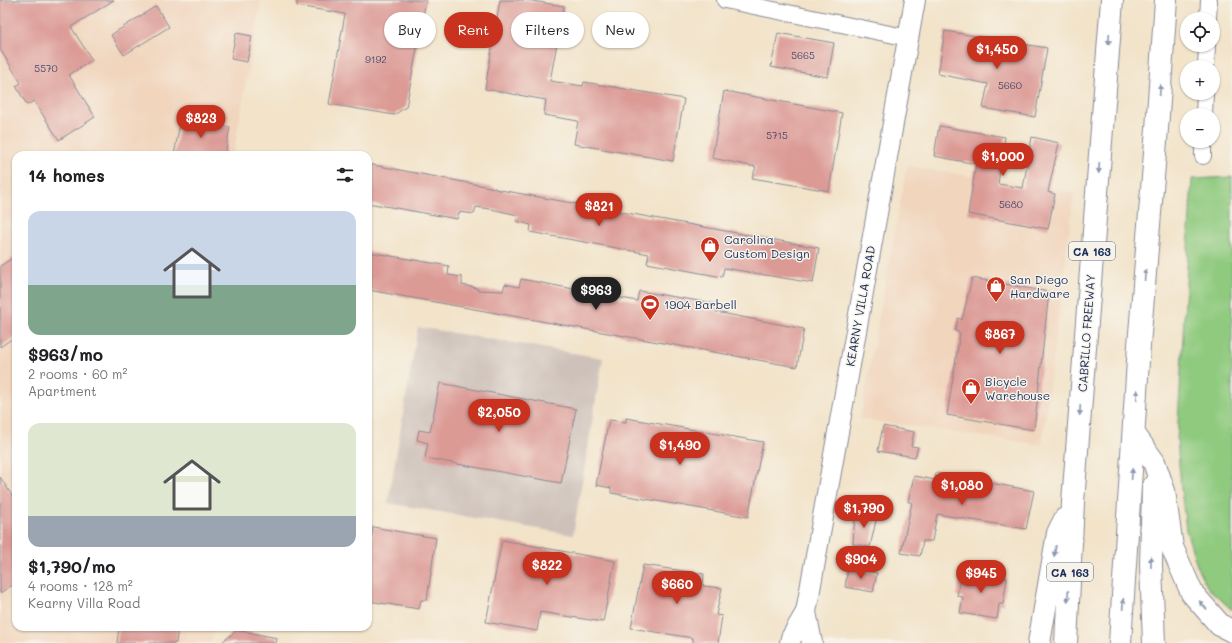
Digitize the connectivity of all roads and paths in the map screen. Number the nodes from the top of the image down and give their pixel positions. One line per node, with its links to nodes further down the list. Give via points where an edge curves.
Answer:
1 (725, 0): 7 (street)
2 (915, 0): 7 (main road, KEARNY VILLA ROAD)
3 (1112, 0): 10 (highway, CABRILLO FREEWAY / CA 163, one-way to 10)
4 (1166, 0): 8 (highway, one-way to 4)
5 (1209, 0): 6 (street)
6 (1208, 12)
7 (909, 38): 11 (main road, KEARNY VILLA ROAD)
8 (1134, 434): 9 (highway); 17 (highway, one-way to 8)
9 (1154, 462): 12 (highway, one-way to 9, via 1220,624 1192,594 1172,547 1164,491); 18 (highway, one-way to 9, via 1150,565)
10 (1073, 502): 15 (highway, one-way to 15, via 1058,533); 16 (highway, CABRILLO FREEWAY / CA 163, one-way to 16)
11 (806, 612): 13 (main road, KEARNY VILLA ROAD); 14 (main road, KEARNY VILLA ROAD)
12 (1232, 631)
13 (790, 643)
14 (812, 643)
15 (1039, 643)
16 (1066, 643)
17 (1120, 643)
18 (1154, 643)

